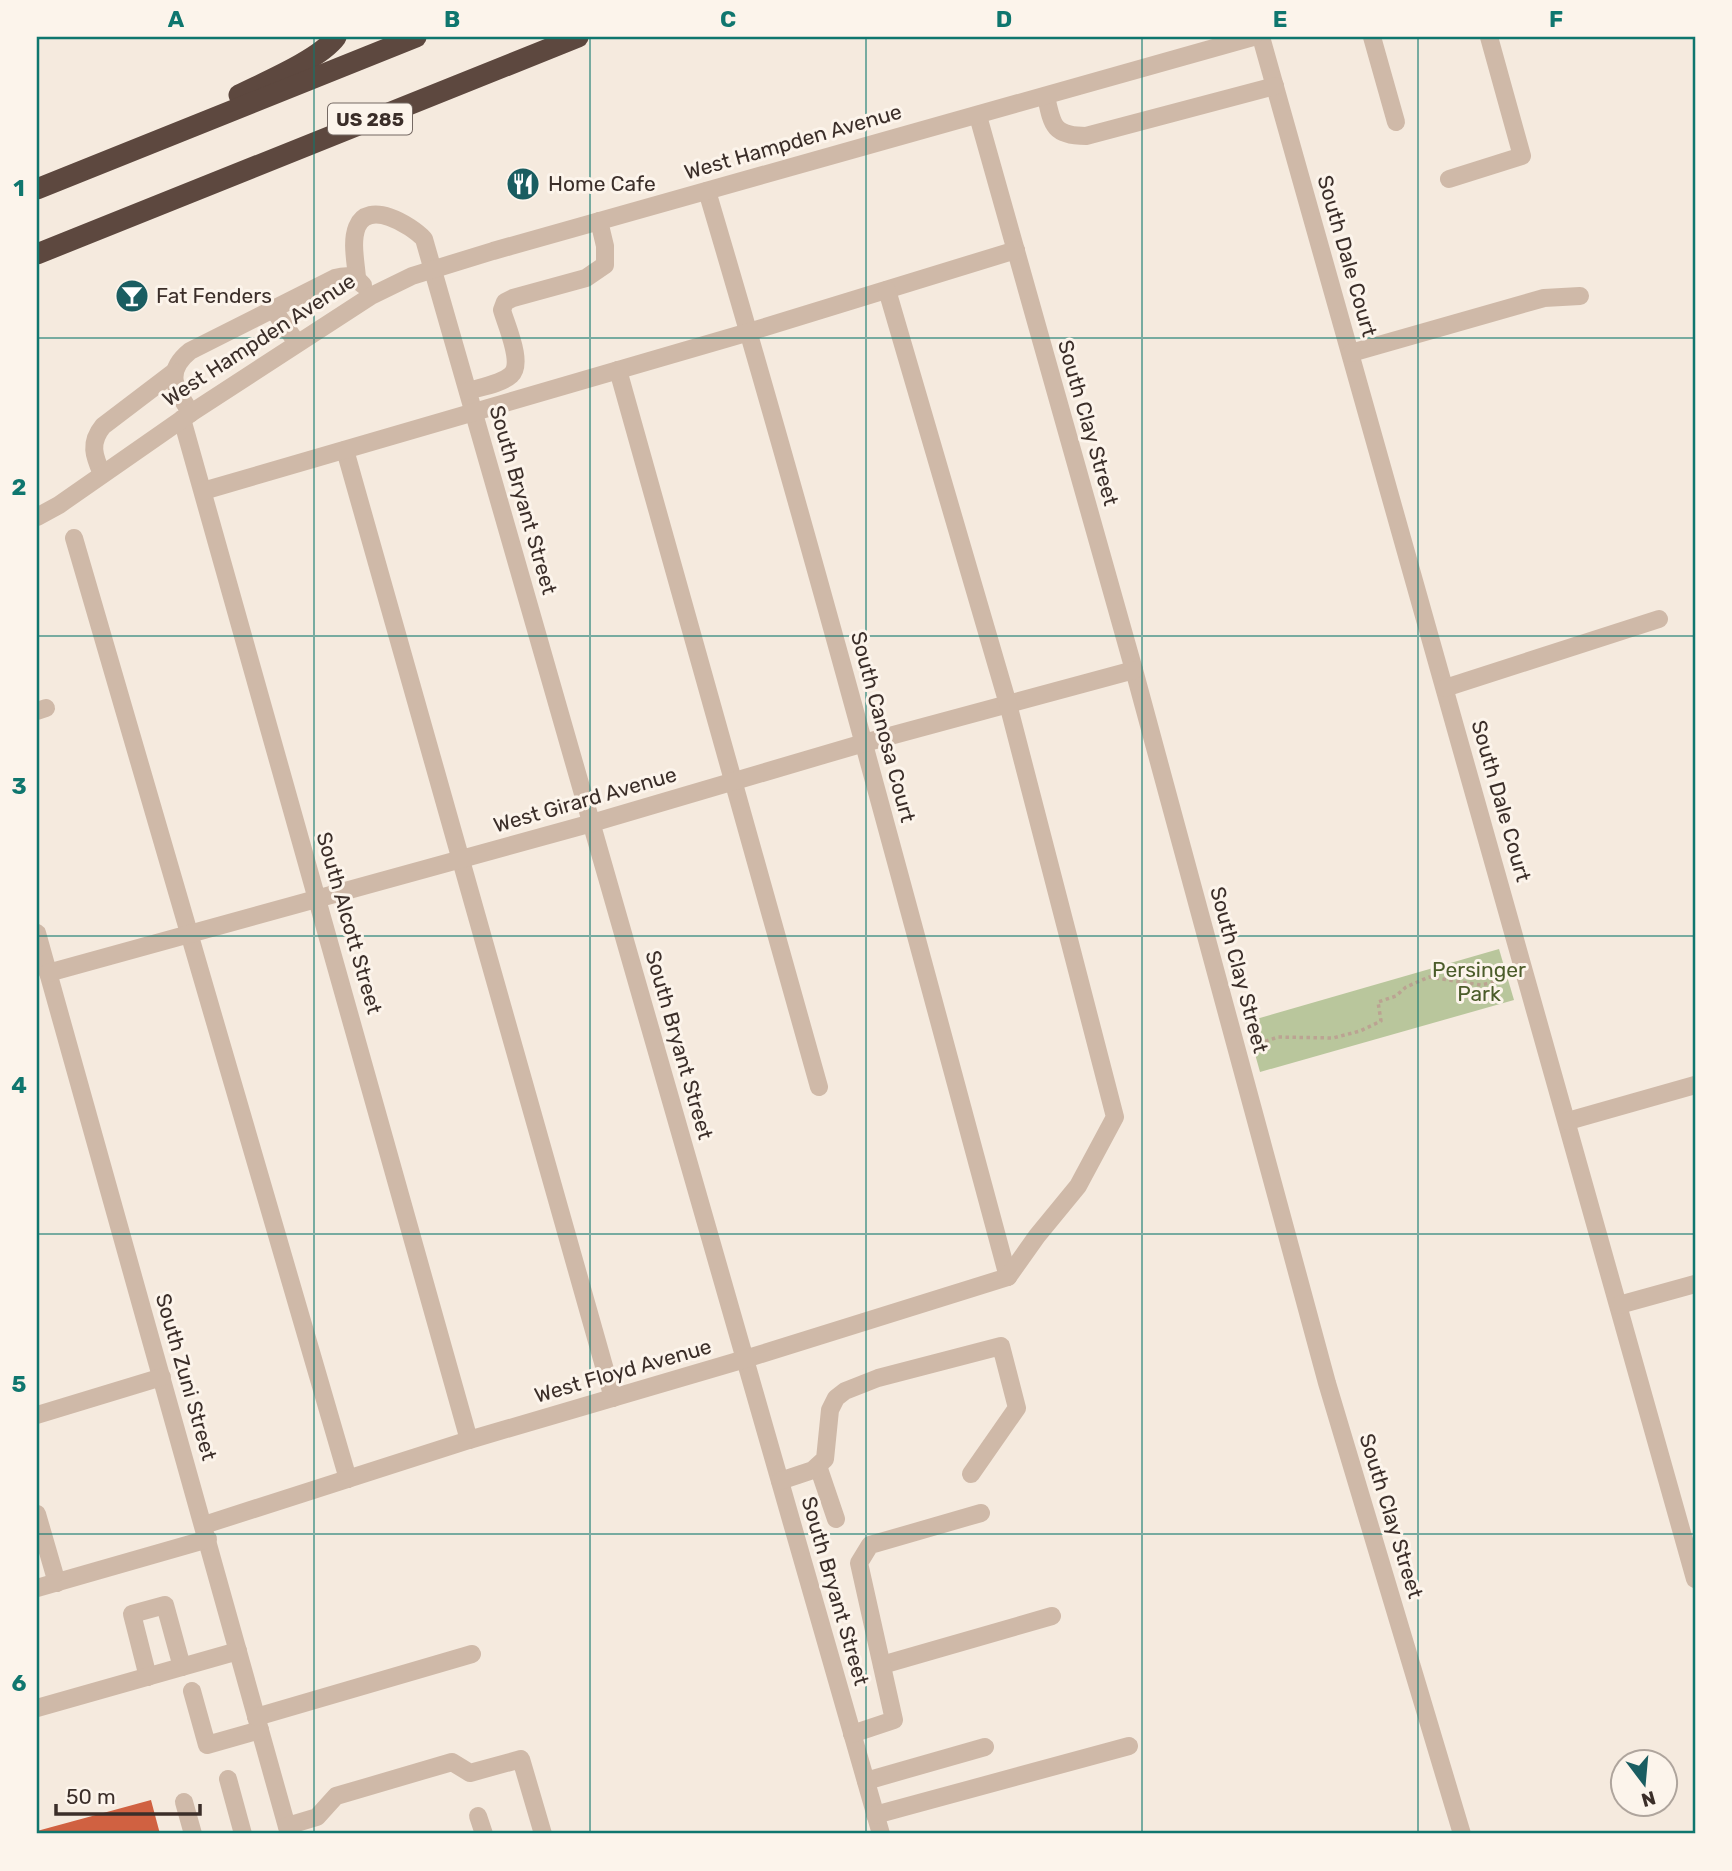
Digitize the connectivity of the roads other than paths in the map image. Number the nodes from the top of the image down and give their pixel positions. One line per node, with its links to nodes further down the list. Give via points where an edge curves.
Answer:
1 (336, 37): 12 (highway, via 281,74)
2 (416, 37): 12 (highway, US 285)
3 (578, 37): 18 (highway, US 285)
4 (1253, 37): 9 (street, West Hampden Avenue)
5 (1261, 37): 8 (street, South Dale Court)
6 (1372, 37): 11 (street)
7 (1489, 37): 13 (street, via 1522,156)
8 (1275, 86): 9 (street, via 1086,136 1057,131); 27 (street, South Dale Court)
9 (1046, 96): 10 (street, West Hampden Avenue)
10 (978, 116): 15 (street, West Hampden Avenue); 17 (street, South Clay Street)
11 (1396, 122)
12 (86, 170): 14 (highway, US 285)
13 (1449, 179)
14 (37, 189)
15 (708, 191): 16 (street, West Hampden Avenue); 25 (street, South Canosa Court)
16 (599, 221): 19 (street, West Hampden Avenue); 30 (street, via 606,256 598,272 505,302 502,310 517,359 516,369)
17 (1016, 250): 21 (street); 41 (street, South Clay Street)
18 (37, 254)
19 (434, 269): 20 (street, South Bryant Street, via 418,233 374,214 358,225); 22 (street, West Hampden Avenue); 31 (street, South Bryant Street)
20 (357, 278): 22 (street); 24 (street, via 335,278)
21 (887, 290): 25 (street); 43 (street)
22 (371, 296): 26 (street, West Hampden Avenue)
23 (1580, 296): 27 (street, via 1544,298)
24 (273, 309): 26 (street); 29 (street, via 190,351 178,360)
25 (750, 332): 28 (street); 44 (street, South Canosa Court)
26 (297, 343): 34 (street, West Hampden Avenue)
27 (1350, 352): 42 (street, South Dale Court)
28 (618, 370): 32 (street); 45 (street)
29 (174, 372): 34 (street, South Alcott Street); 36 (street, via 96,435 94,456)
30 (502, 380): 31 (street); 32 (street)
31 (468, 391): 33 (street, South Bryant Street)
32 (509, 401): 33 (street)
33 (474, 412): 35 (street); 46 (street, South Bryant Street)
34 (187, 416): 36 (street, West Hampden Avenue); 37 (street, South Alcott Street)
35 (345, 450): 37 (street); 47 (street)
36 (102, 474): 38 (street, West Hampden Avenue)
37 (203, 491): 48 (street, South Alcott Street)
38 (37, 517)
39 (74, 538): 50 (street)
40 (1659, 619): 42 (street)
41 (1134, 670): 43 (street, West Girard Avenue); 97 (street, South Clay Street, via 1328,1383)
42 (1445, 688): 54 (street, South Dale Court)
43 (1008, 704): 44 (street, West Girard Avenue); 55 (street, via 1115,1117 1078,1186)
44 (864, 743): 45 (street, West Girard Avenue); 55 (street, South Canosa Court)
45 (733, 782): 46 (street, West Girard Avenue); 53 (street)
46 (592, 824): 47 (street, West Girard Avenue); 58 (street, South Bryant Street)
47 (460, 859): 48 (street, West Girard Avenue); 60 (street)
48 (318, 898): 50 (street, West Girard Avenue); 62 (street, South Alcott Street)
49 (37, 933): 51 (street, South Zuni Street)
50 (188, 934): 51 (street, West Girard Avenue); 65 (street)
51 (44, 970): 59 (street, South Zuni Street)
52 (1695, 1085): 54 (street)
53 (819, 1087)
54 (1568, 1121): 57 (street, South Dale Court)
55 (1008, 1277): 58 (street, West Floyd Avenue)
56 (1695, 1284): 57 (street)
57 (1619, 1305): 71 (street, South Dale Court)
58 (745, 1359): 60 (street, West Floyd Avenue); 66 (street, South Bryant Street)
59 (162, 1377): 61 (street); 70 (street, South Zuni Street)
60 (613, 1398): 62 (street, West Floyd Avenue)
61 (37, 1415)
62 (469, 1440): 65 (street, West Floyd Avenue)
63 (818, 1465): 64 (street, via 825,1459 830,1410 845,1391 1001,1346 1017,1408); 66 (street); 69 (street)
64 (971, 1474)
65 (348, 1479): 70 (street, West Floyd Avenue)
66 (780, 1481): 83 (street, South Bryant Street)
67 (982, 1513): 77 (street, via 870,1545 859,1563)
68 (37, 1514): 72 (street)
69 (835, 1519)
70 (206, 1532): 72 (street, West Floyd Avenue); 75 (street, South Zuni Street)
71 (1695, 1579)
72 (57, 1583): 73 (street, West Floyd Avenue)
73 (37, 1588)
74 (1052, 1616): 77 (street)
75 (238, 1651): 78 (street); 82 (street, South Zuni Street)
76 (472, 1654): 82 (street)
77 (881, 1665): 83 (street, via 894,1720)
78 (182, 1667): 79 (street); 79 (street, via 164,1605 132,1614)
79 (148, 1677): 81 (street)
80 (192, 1691): 82 (street, via 207,1745)
81 (37, 1709)
82 (258, 1723): 91 (street, South Zuni Street)
83 (852, 1734): 87 (street, South Bryant Street)
84 (1129, 1746): 89 (street)
85 (985, 1747): 87 (street)
86 (228, 1779): 93 (street)
87 (866, 1781): 89 (street, South Bryant Street)
88 (184, 1802): 92 (street)
89 (875, 1815): 96 (street, South Bryant Street)
90 (478, 1816): 94 (street)
91 (288, 1830): 95 (street, via 317,1817 335,1796 452,1762 470,1773 521,1759)
92 (193, 1834)
93 (243, 1834)
94 (484, 1834)
95 (543, 1834)
96 (881, 1834)
97 (1462, 1834)

